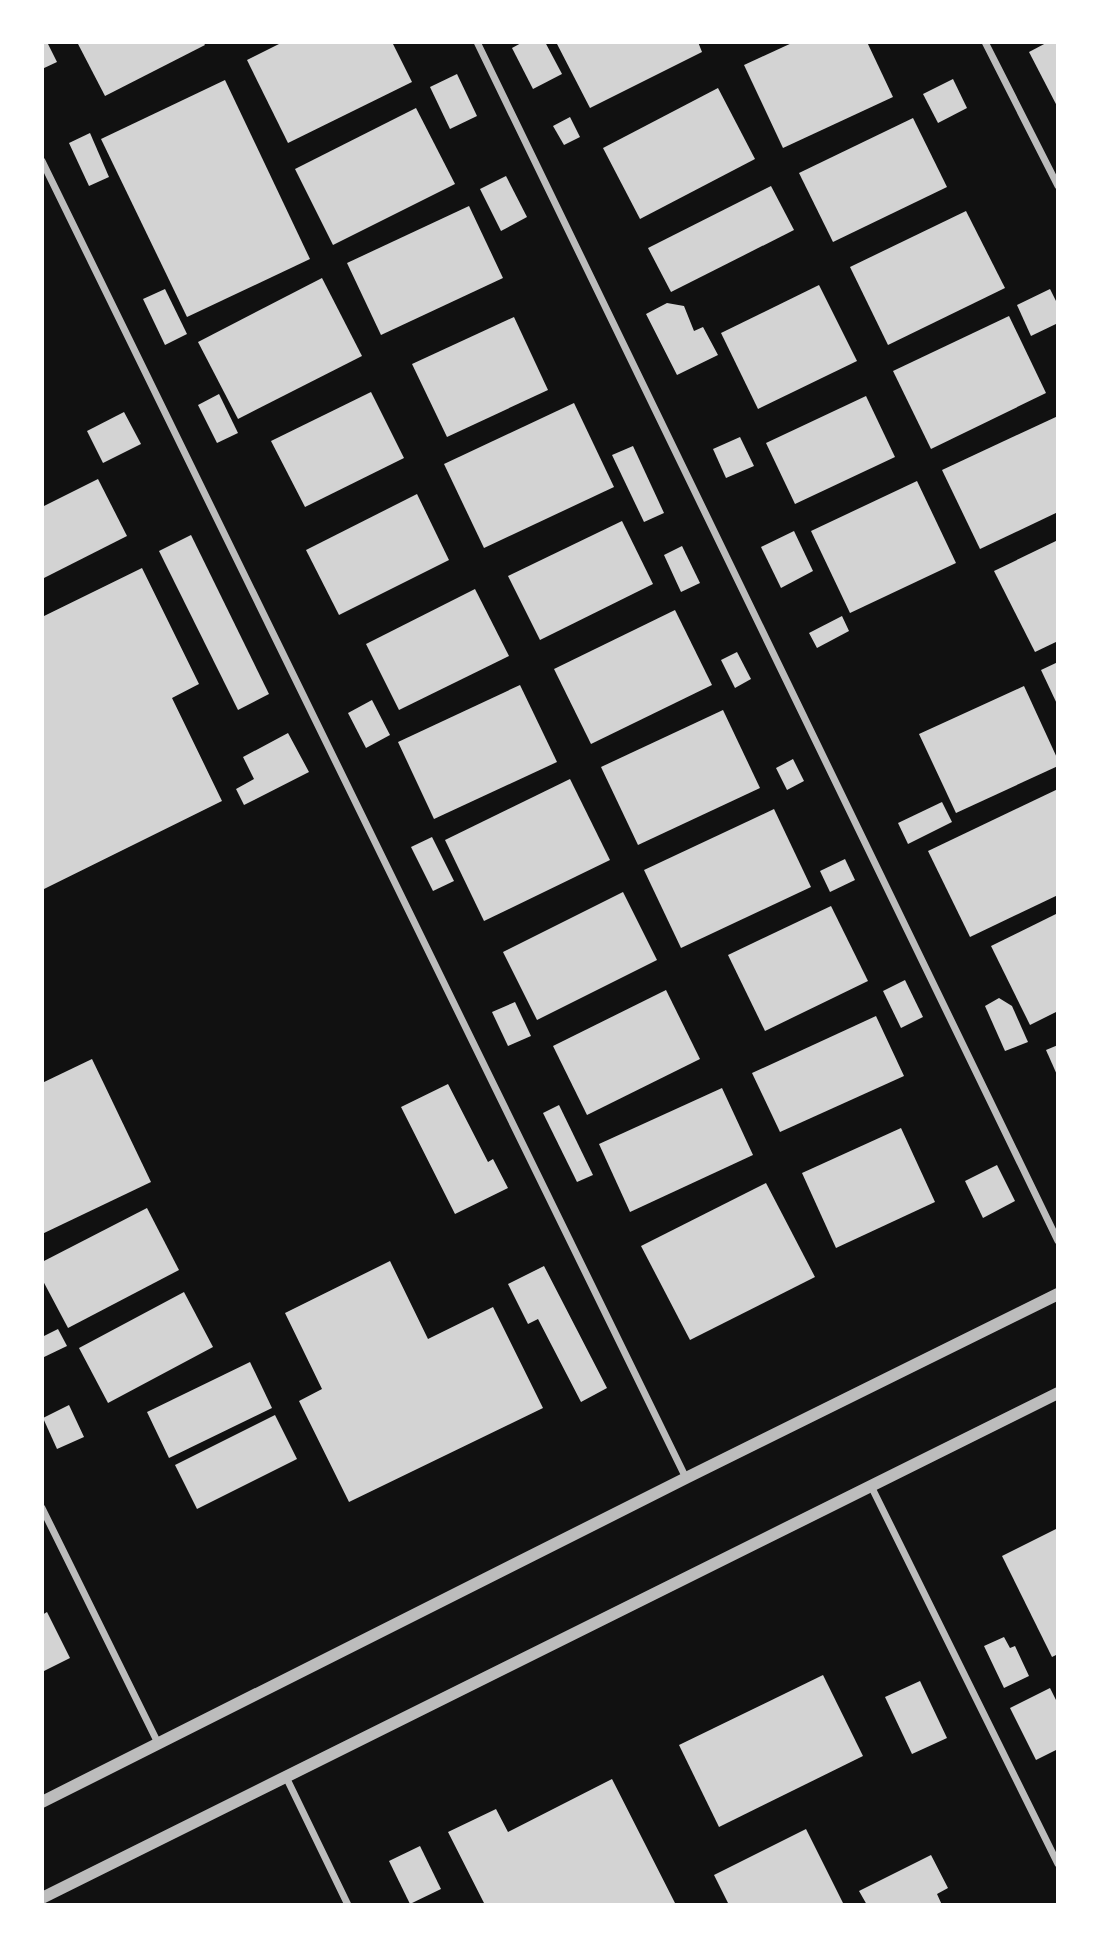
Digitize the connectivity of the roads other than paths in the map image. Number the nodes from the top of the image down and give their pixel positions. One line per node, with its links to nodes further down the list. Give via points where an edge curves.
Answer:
1 (477, 42): 5 (street)
2 (985, 42): 4 (street)
3 (42, 161): 8 (street)
4 (1058, 186)
5 (1058, 1241)
6 (1058, 1294): 8 (street)
7 (1058, 1393): 9 (street)
8 (686, 1478): 11 (street)
9 (871, 1486): 12 (street); 14 (street)
10 (42, 1508): 11 (street)
11 (158, 1744): 13 (street)
12 (285, 1776): 15 (street); 16 (street)
13 (42, 1802)
14 (1058, 1864)
15 (42, 1898)
16 (348, 1905)

